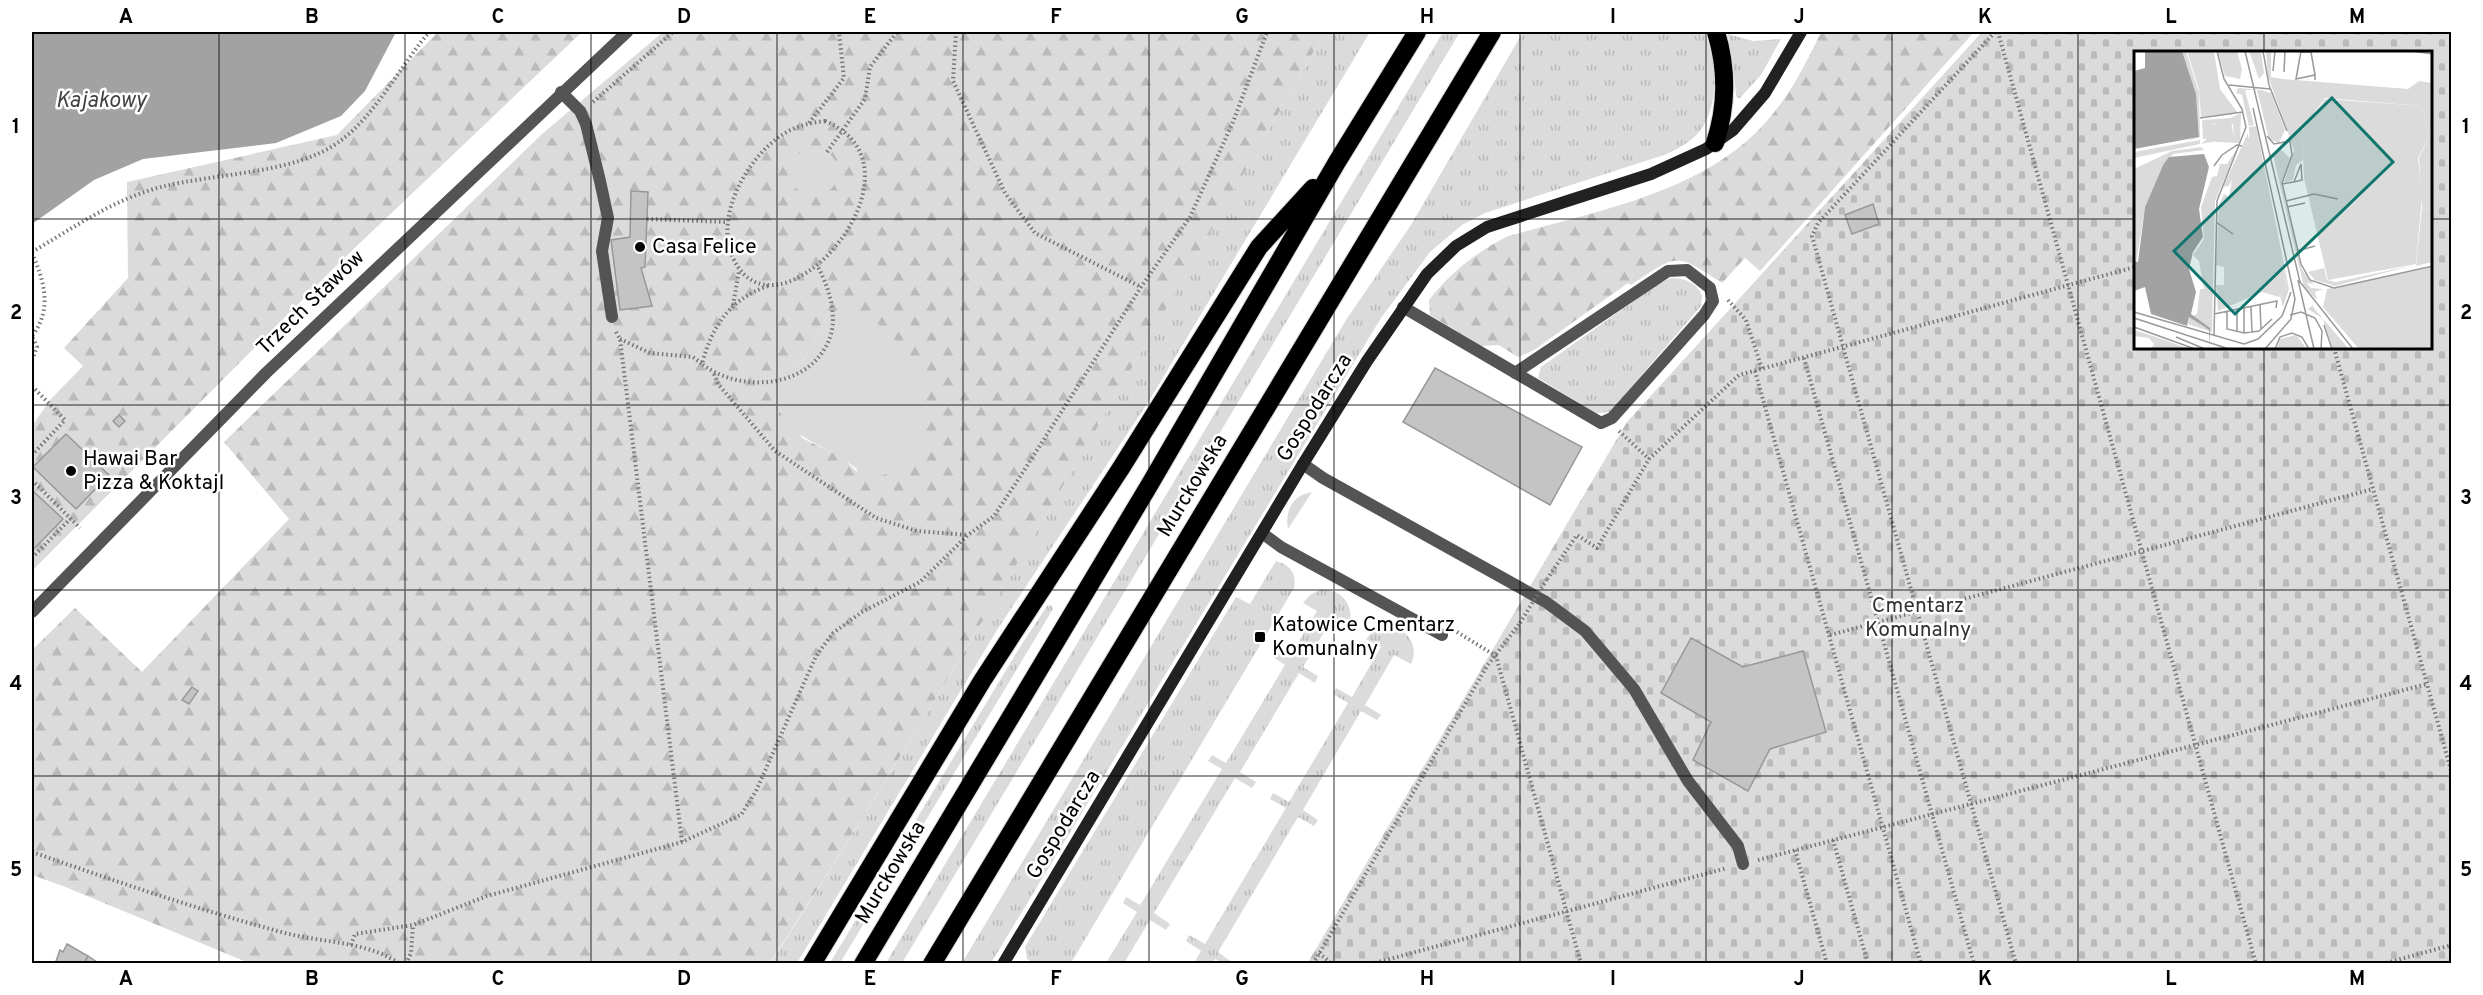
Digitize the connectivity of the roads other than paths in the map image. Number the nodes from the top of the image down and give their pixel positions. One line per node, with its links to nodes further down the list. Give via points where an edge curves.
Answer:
1 (627, 32): 8 (street, Trzech Stawów)
2 (1417, 32): 10 (highway, Murckowska)
3 (1492, 32): 7 (highway, Murckowska)
4 (1497, 32): 7 (highway)
5 (1716, 32): 9 (highway, via 1724,67 1724,112)
6 (1801, 32): 9 (street, Gospodarcza, via 1765,93 1745,118)
7 (1479, 52): 21 (highway, Murckowska)
8 (561, 92): 12 (street, via 580,111 586,124 608,218 602,252); 16 (street, Trzech Stawów, via 292,348)
9 (1715, 143): 11 (street, Gospodarcza, via 1651,174 1502,221 1473,234 1441,260)
10 (1337, 162): 19 (highway, via 1259,247 988,672); 20 (highway, Murckowska, via 1150,484)
11 (1403, 307): 13 (street); 14 (street, Gospodarcza)
12 (612, 317)
13 (1515, 373): 13 (street, via 1668,271 1687,270 1710,288 1713,301 1704,315 1607,423)
14 (1303, 464): 15 (street, Gospodarcza); 18 (street, via 1546,602 1585,631 1634,689 1688,781 1738,846)
15 (1262, 533): 17 (street); 22 (street, Gospodarcza)
16 (32, 612)
17 (1442, 635)
18 (1743, 864)
19 (812, 963)
20 (862, 963)
21 (932, 963)
22 (1005, 963)

